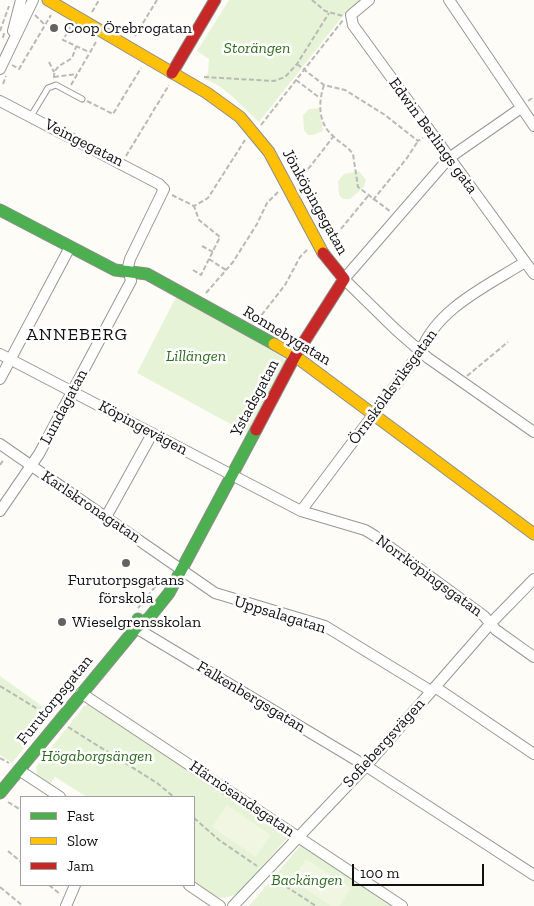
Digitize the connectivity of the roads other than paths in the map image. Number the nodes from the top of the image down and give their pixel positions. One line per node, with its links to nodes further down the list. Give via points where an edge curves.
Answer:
1 (33, 0): 7 (street)
2 (215, 0): 9 (street)
3 (370, 0): 15 (street, Edwin Berlings gata, via 350,17 353,25)
4 (449, 0): 12 (street)
5 (16, 1): 7 (street)
6 (53, 4): 9 (street, Jönköpingsgatan)
7 (7, 52): 8 (street)
8 (0, 69)
9 (172, 77): 22 (street, Jönköpingsgatan, via 197,87 244,122 269,152 319,244)
10 (82, 99): 13 (lane, via 54,86 48,88)
11 (0, 100): 13 (street, Veingegatan)
12 (522, 108): 14 (street); 15 (street, Ystadsgatan)
13 (31, 116): 16 (street, Veingegatan, via 123,163 162,185)
14 (534, 126)
15 (449, 158): 19 (street, Edwin Berlings gata); 22 (street, Ystadsgatan)
16 (164, 191): 20 (street, Lundagatan, via 130,259)
17 (1, 212): 18 (street, Ronnebygatan)
18 (70, 247): 20 (street, Ronnebygatan, via 115,270); 26 (street)
19 (525, 262): 21 (street, Edwin Berlings gata); 23 (street, Örnsköldsviksgatan, via 456,307 427,336)
20 (129, 271): 25 (street, Ronnebygatan, via 147,274); 28 (street, Lundagatan, via 131,281)
21 (534, 274)
22 (344, 279): 23 (street, Jönköpingsgatan); 25 (street, Ystadsgatan)
23 (422, 351): 29 (street, Örnsköldsviksgatan); 30 (street, Jönköpingsgatan)
24 (0, 354): 26 (street, Köpingevägen)
25 (295, 356): 29 (street, Ronnebygatan); 34 (street, Ystadsgatan)
26 (11, 359): 27 (street); 28 (street, Köpingevägen)
27 (0, 379)
28 (74, 391): 31 (street, Köpingevägen); 33 (street, Lundagatan)
29 (374, 412): 36 (street, Örnsköldsviksgatan); 38 (street, Ronnebygatan)
30 (534, 432)
31 (152, 434): 34 (street, Köpingevägen); 37 (street)
32 (0, 444): 33 (street, Karlskronagatan)
33 (30, 466): 35 (street, Lundagatan); 37 (street, Karlskronagatan)
34 (232, 475): 36 (street, Norrköpingsgatan); 39 (street, Ystadsgatan)
35 (0, 511)
36 (301, 511): 41 (street, Norrköpingsgatan, via 365,530)
37 (106, 517): 39 (street, Karlskronagatan)
38 (534, 534)
39 (182, 569): 42 (street, Furutorpsgatan, via 174,582 139,618); 44 (street, Uppsalagatan, via 228,599 325,626)
40 (534, 579): 41 (street, Sofiebergsvägen)
41 (491, 623): 43 (street, Norrköpingsgatan); 44 (street, Sofiebergsvägen)
42 (136, 628): 45 (street, Furutorpsgatan); 47 (street, Falkenbergsgatan)
43 (534, 657)
44 (433, 689): 46 (street, Uppsalagatan); 47 (street, Sofiebergsvägen)
45 (82, 693): 48 (street, Furutorpsgatan); 51 (street, Härnösandsgatan)
46 (534, 754)
47 (366, 766): 51 (street, Sofiebergsvägen); 52 (street, Falkenbergsgatan)
48 (19, 770): 49 (street, Furutorpsgatan); 50 (street)
49 (2, 796)
50 (58, 796)
51 (298, 836): 57 (street, Sofiebergsvägen); 58 (street, Härnösandsgatan)
52 (534, 875)
53 (75, 886): 55 (street)
54 (190, 886): 56 (street)
55 (66, 906)
56 (220, 906)
57 (233, 906)
58 (402, 906)

